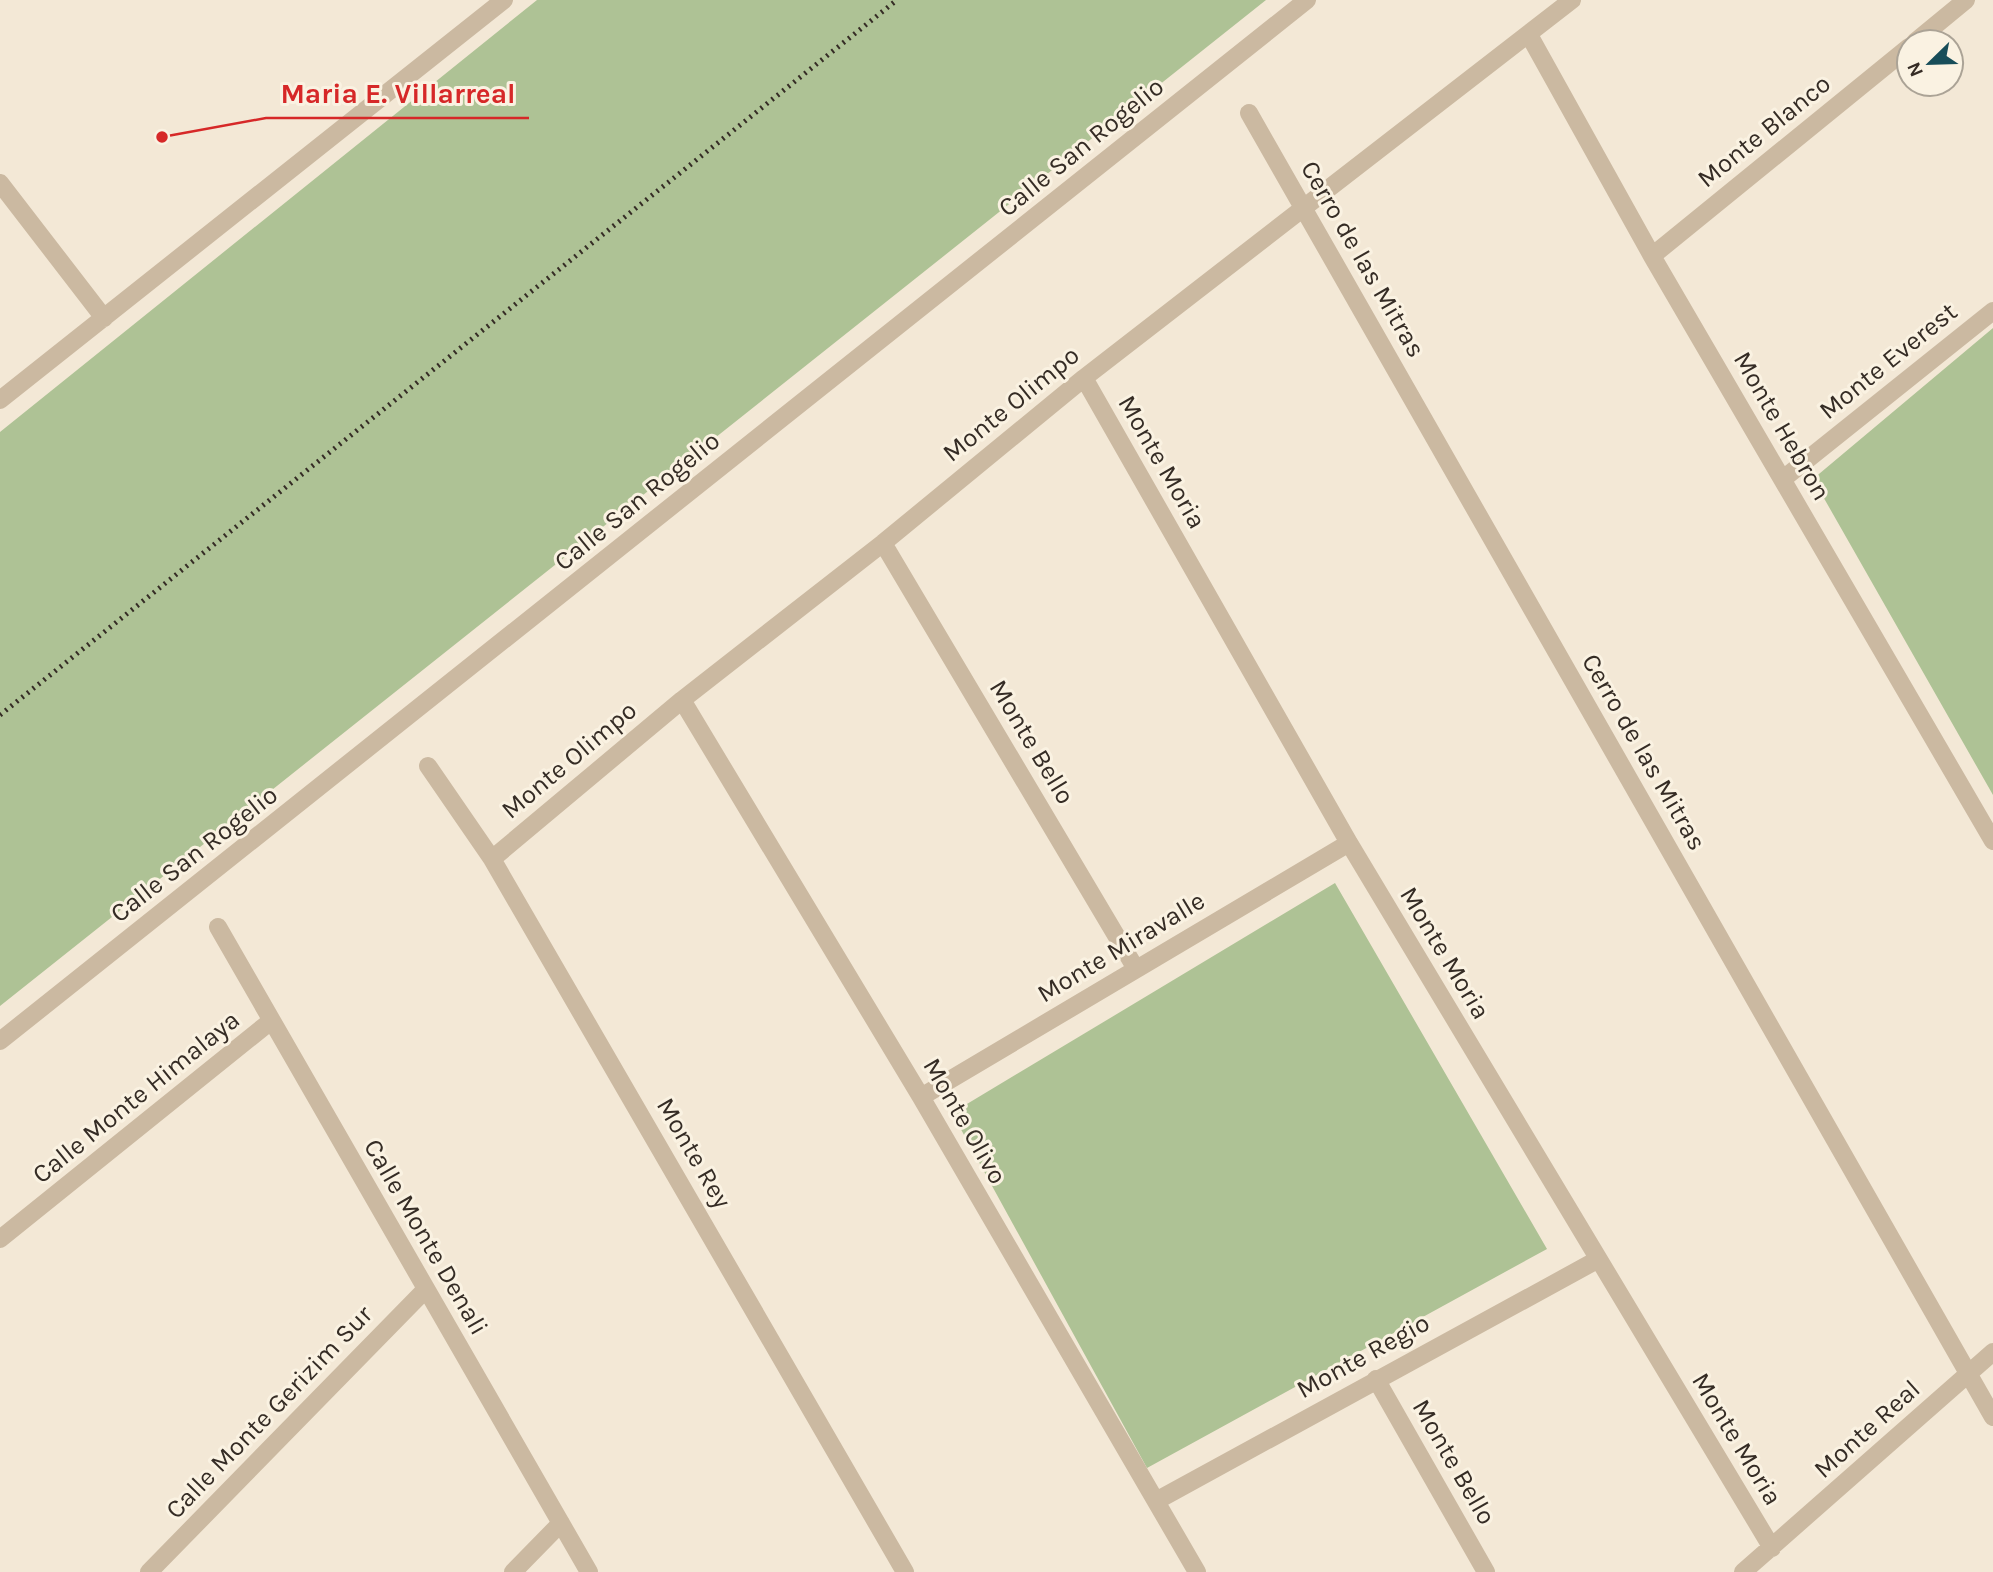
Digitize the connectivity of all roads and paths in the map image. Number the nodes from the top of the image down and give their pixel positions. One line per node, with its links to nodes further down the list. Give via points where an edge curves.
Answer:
1 (504, 0): 13 (street)
2 (1307, 0): 26 (street, Calle San Rogelio)
3 (1572, 0): 6 (street, Monte Olimpo)
4 (1966, 0): 5 (street)
5 (1932, 28)
6 (1529, 35): 10 (street, Monte Olimpo); 11 (street, Monte Hebron)
7 (1895, 58): 11 (street, Monte Blanco)
8 (1249, 113): 10 (street, Cerro de las Mitras)
9 (0, 183): 13 (street)
10 (1303, 206): 14 (street, Monte Olimpo); 32 (street, Cerro de las Mitras)
11 (1653, 256): 16 (street, Monte Hebron)
12 (1993, 311): 16 (street, Monte Everest)
13 (104, 318): 15 (street)
14 (1084, 378): 17 (street, Monte Olimpo); 21 (street, Monte Moria)
15 (0, 400)
16 (1783, 479): 20 (street, Monte Hebron)
17 (883, 543): 18 (street, Monte Olimpo); 24 (street, Monte Bello)
18 (682, 699): 22 (street, Monte Olimpo); 27 (street, Monte Olivo)
19 (428, 766): 22 (street, Monte Rey)
20 (1993, 841)
21 (1349, 844): 24 (street, Monte Miravalle); 29 (street, Monte Moria)
22 (492, 859): 41 (street, Monte Rey)
23 (218, 927): 25 (street, Calle Monte Denali)
24 (1136, 968): 27 (street, Monte Miravalle)
25 (271, 1021): 28 (street, Calle Monte Himalaya); 30 (street, Calle Monte Denali)
26 (0, 1041)
27 (921, 1097): 35 (street, Monte Olivo)
28 (0, 1239)
29 (1597, 1259): 33 (street, Monte Regio); 37 (street, Monte Moria)
30 (426, 1289): 36 (street, Calle Monte Denali); 38 (street, Calle Monte Gerizim Sur)
31 (1993, 1353): 32 (street, Monte Real)
32 (1969, 1374): 34 (street, Cerro de las Mitras); 37 (street, Monte Real)
33 (1376, 1378): 35 (street, Monte Regio); 43 (street, Monte Bello)
34 (1993, 1417)
35 (1156, 1502): 42 (street, Monte Olivo)
36 (561, 1523): 39 (street); 40 (street, Calle Monte Denali)
37 (1772, 1548): 44 (street, Monte Real)
38 (149, 1572)
39 (513, 1572)
40 (589, 1572)
41 (905, 1572)
42 (1197, 1572)
43 (1486, 1572)
44 (1743, 1572)

